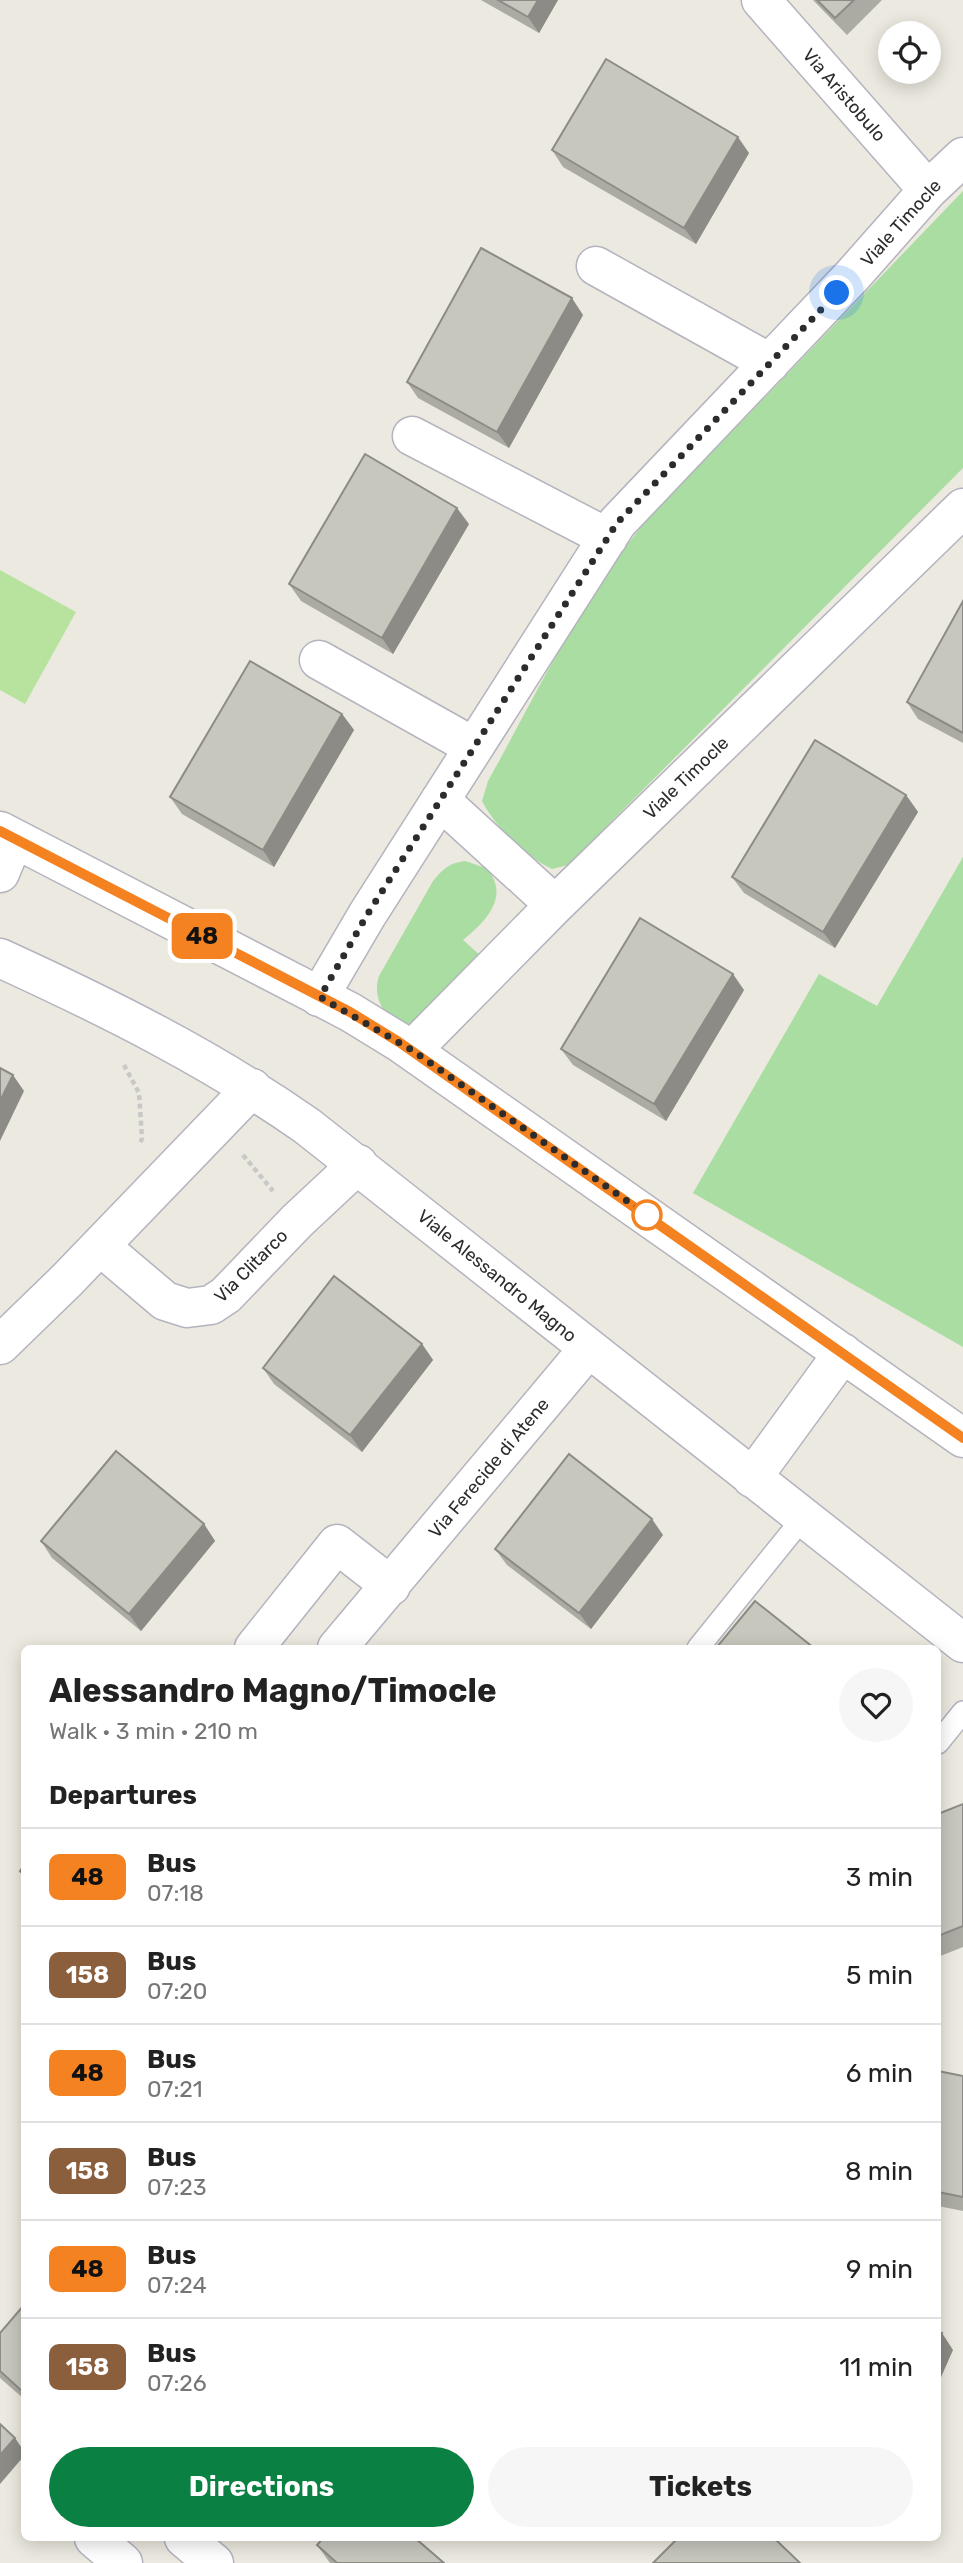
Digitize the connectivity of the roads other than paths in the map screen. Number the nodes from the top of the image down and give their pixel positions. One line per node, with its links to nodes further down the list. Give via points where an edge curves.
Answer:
1 (761, 0): 3 (street, Via Aristobulo)
2 (963, 157): 3 (street, Viale Timocle)
3 (928, 190): 5 (street, Viale Timocle)
4 (596, 266): 5 (street)
5 (771, 363): 8 (street, Viale Timocle, via 617,523)
6 (412, 436): 8 (street)
7 (963, 508): 14 (street, Viale Timocle)
8 (608, 538): 10 (street, Viale Timocle)
9 (320, 660): 10 (street)
10 (474, 747): 11 (street, Viale Timocle)
11 (440, 800): 14 (street); 16 (street, Viale Timocle)
12 (7, 835): 13 (street); 16 (street)
13 (0, 873)
14 (555, 905): 17 (street, Viale Timocle)
15 (0, 958): 18 (street, Viale Alessandro Magno, via 152,1030)
16 (320, 997): 17 (street)
17 (412, 1050): 23 (street)
18 (253, 1088): 19 (street, Viale Alessandro Magno); 20 (street)
19 (358, 1164): 20 (street, Via Clitarco, via 226,1295 201,1308 164,1301); 22 (street, Viale Alessandro Magno)
20 (100, 1246): 21 (street)
21 (0, 1345)
22 (588, 1349): 25 (street, Viale Alessandro Magno); 27 (street, Via Ferecide di Atene)
23 (843, 1353): 24 (street); 25 (street)
24 (963, 1438)
25 (752, 1478): 26 (street, Viale Alessandro Magno)
26 (803, 1518): 28 (street, Viale Alessandro Magno); 31 (lane)
27 (391, 1586): 29 (street, via 337,1544); 30 (street, Via Ferecide di Atene)
28 (963, 1643)
29 (256, 1645)
30 (340, 1645)
31 (700, 1645)
32 (963, 1712): 33 (lane)
33 (941, 1739)
34 (97, 2541): 36 (street)
35 (188, 2541): 37 (street)
36 (123, 2563)
37 (214, 2563)

